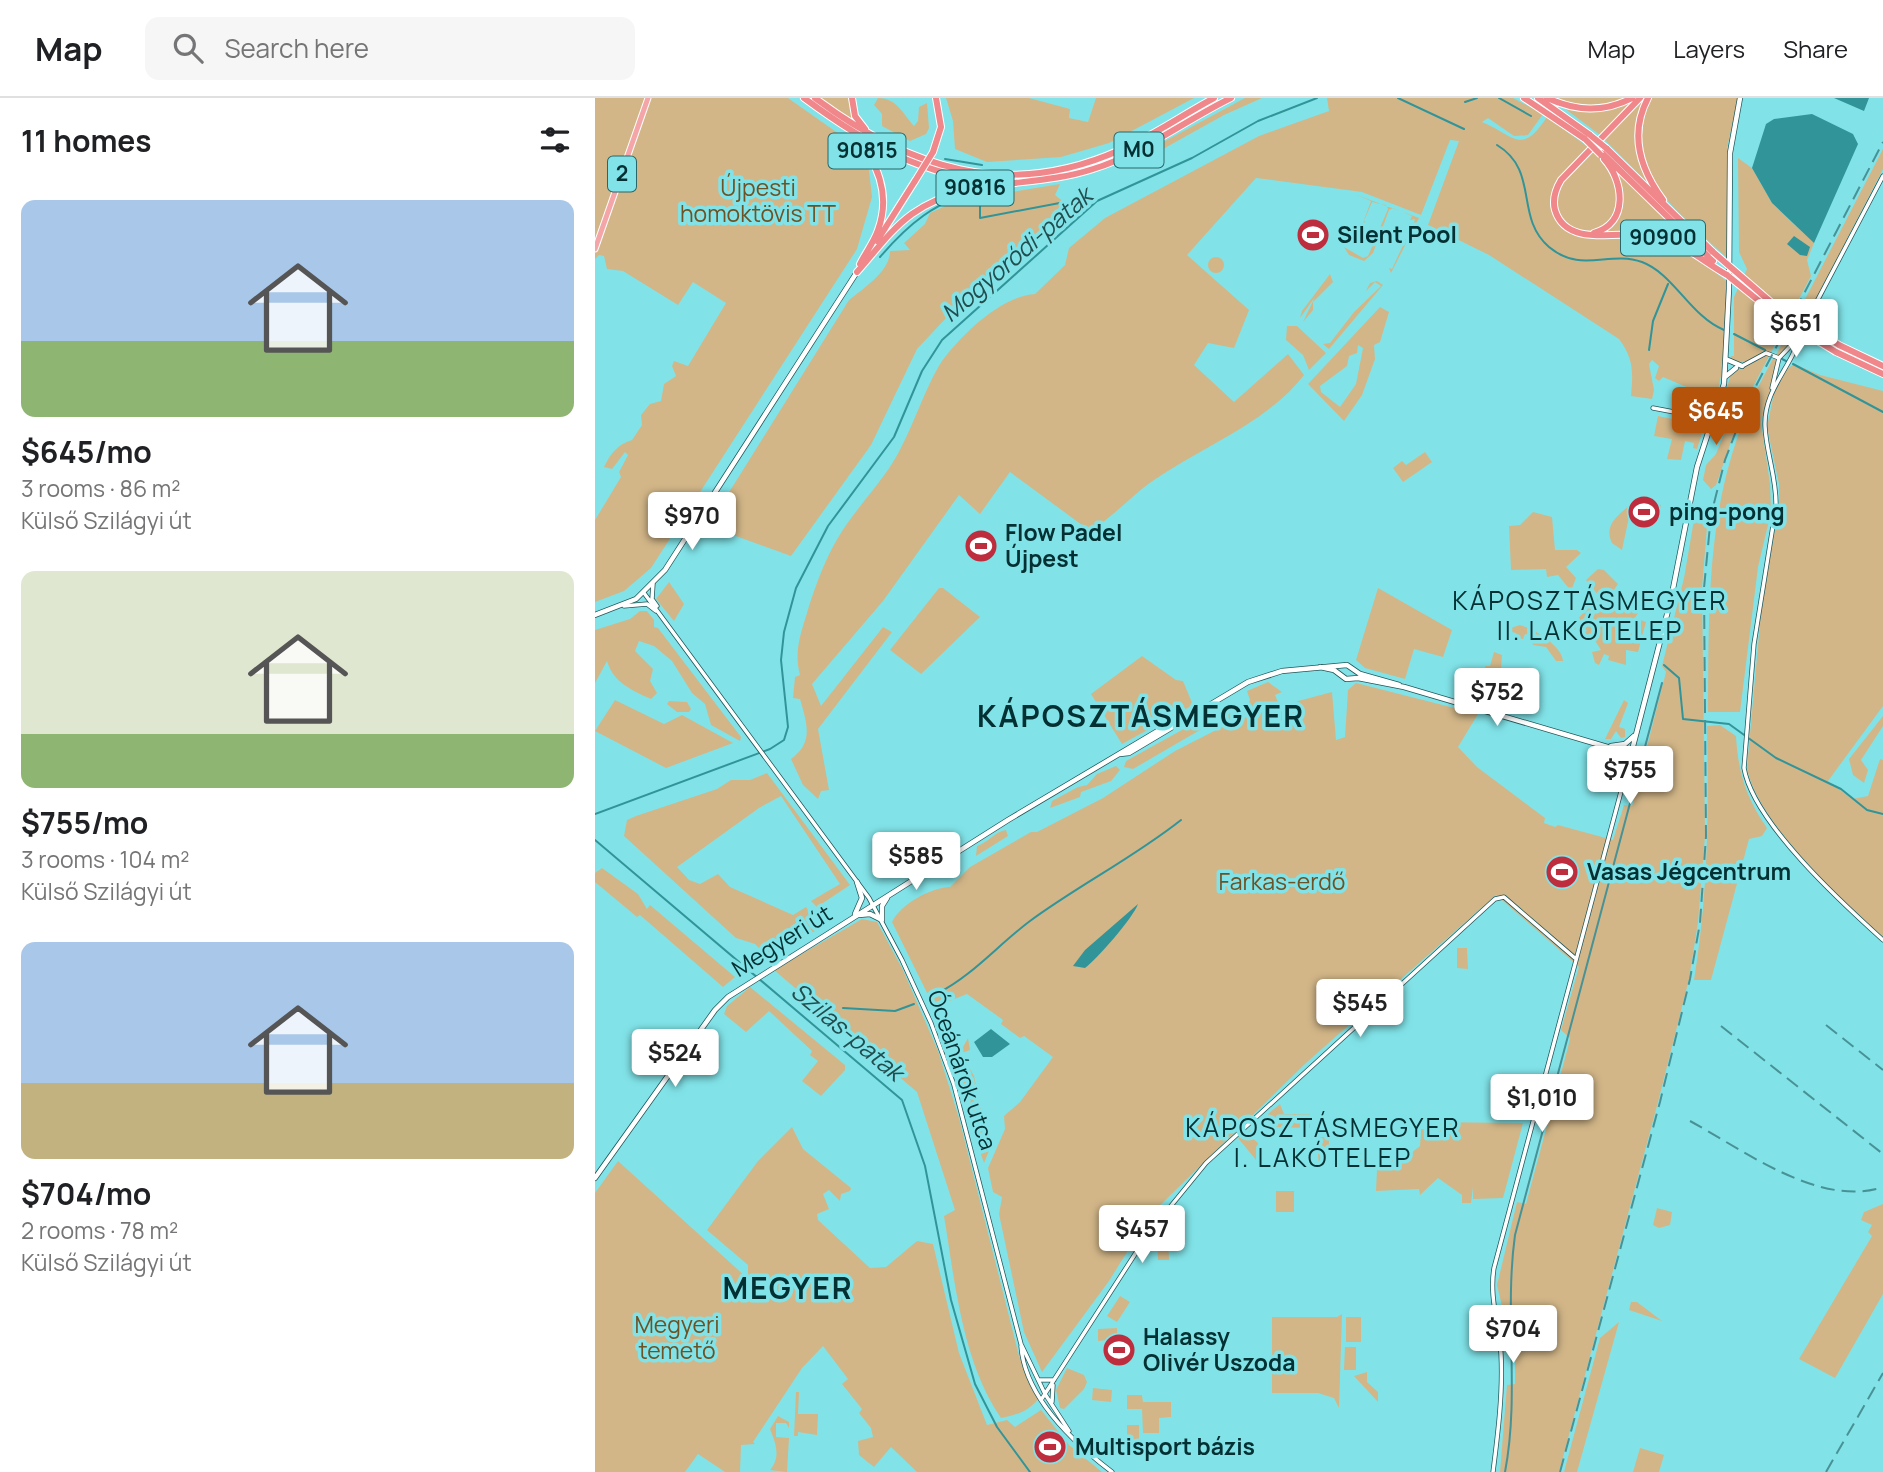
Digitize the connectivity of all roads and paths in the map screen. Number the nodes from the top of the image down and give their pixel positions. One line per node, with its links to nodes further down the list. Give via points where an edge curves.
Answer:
1 (648, 98): 22 (main road, 2)
2 (804, 98): 15 (highway, M0)
3 (815, 98): 16 (highway, M0)
4 (852, 98): 16 (highway, via 858,121)
5 (936, 98): 24 (highway, bridge, via 941,120 933,152)
6 (1214, 98): 16 (highway, M0, via 1122,150 1036,174 998,175 942,167)
7 (1231, 98): 19 (highway, M0, via 1115,161)
8 (1524, 98): 14 (highway)
9 (1538, 98): 14 (highway)
10 (1632, 98): 14 (highway, via 1595,109)
11 (1640, 98): 21 (highway, via 1565,174 1556,190 1558,218)
12 (1649, 98): 20 (highway, via 1639,126 1640,157 1655,188)
13 (1740, 100): 28 (main road, via 1732,132 1729,180)
14 (1550, 105): 17 (highway, bridge)
15 (828, 116): 19 (highway, M0, via 876,147 928,170 982,181); 24 (highway, 90815, via 868,153 883,189 878,231)
16 (877, 140)
17 (1603, 152): 20 (highway); 21 (highway, via 1618,183 1618,212 1602,230); 23 (highway)
18 (1883, 176): 25 (street)
19 (1044, 181): 24 (highway, 90816, via 970,189 937,200 895,228)
20 (1686, 226): 23 (highway)
21 (1578, 233): 23 (highway, 90900, via 1646,233)
22 (595, 249)
23 (1711, 258): 26 (highway, bridge); 26 (highway, bridge, via 1780,318)
24 (856, 272): 37 (main road)
25 (1799, 337): 27 (street); 34 (street)
26 (1838, 349): 29 (highway); 32 (highway)
27 (1779, 358): 30 (street, via 1764,354); 34 (street)
28 (1727, 359): 30 (main road); 31 (main road)
29 (1883, 366)
30 (1739, 367): 31 (street); 33 (main road)
31 (1726, 368): 33 (main road)
32 (1883, 374)
33 (1724, 378): 36 (main road)
34 (1772, 390): 57 (street, via 1765,428 1776,507 1759,600 1745,732 1746,778 1760,810)
35 (1653, 408): 36 (street)
36 (1711, 419): 48 (main road)
37 (653, 584): 38 (main road); 40 (street, via 652,599)
38 (645, 593): 39 (main road); 40 (street, Óceánárok utca)
39 (625, 606): 40 (street, via 647,604); 41 (main road)
40 (660, 614): 52 (street, Óceánárok utca)
41 (595, 615)
42 (1343, 666): 43 (main road, Megyeri út); 44 (main road, Megyeri út); 45 (main road)
43 (1320, 667): 45 (main road, Megyeri út); 53 (main road, Megyeri út, via 1261,677 1129,753 1119,754)
44 (1354, 670): 46 (main road); 47 (main road, Megyeri út)
45 (1340, 674): 46 (main road, Megyeri út)
46 (1352, 678): 47 (main road, Megyeri út)
47 (1404, 687): 49 (main road, Megyeri út)
48 (1636, 734): 49 (main road, via 1625,744); 50 (main road)
49 (1607, 747): 50 (main road, Megyeri út); 51 (main road, via 1621,756)
50 (1631, 754): 51 (street)
51 (1627, 769): 58 (street)
52 (857, 882): 54 (street, Óceánárok utca); 55 (main road, via 862,898)
53 (892, 892): 54 (main road, Megyeri út); 56 (main road, via 882,906)
54 (873, 904): 55 (main road, Megyeri út); 56 (street, Óceánárok utca)
55 (853, 917): 56 (main road, via 867,914); 59 (main road, Megyeri út, via 762,973 715,1010)
56 (882, 920): 60 (street, Óceánárok utca, via 920,996 954,1085)
57 (1883, 940)
58 (1576, 958): 62 (street, via 1500,896 1206,1163 1148,1234); 68 (street, via 1492,1281 1501,1384)
59 (595, 1178)
60 (1021, 1344): 61 (street, Óceánárok utca); 64 (street, Óceánárok utca, via 1024,1363)
61 (1037, 1378): 62 (street); 63 (street, Óceánárok utca)
62 (1054, 1380): 63 (street); 65 (street)
63 (1045, 1394): 64 (street); 65 (street, Óceánárok utca)
64 (1040, 1397): 66 (street, Óceánárok utca)
65 (1053, 1405): 66 (street, Óceánárok utca)
66 (1069, 1431): 67 (street, Óceánárok utca)
67 (1112, 1472)
68 (1493, 1472)

